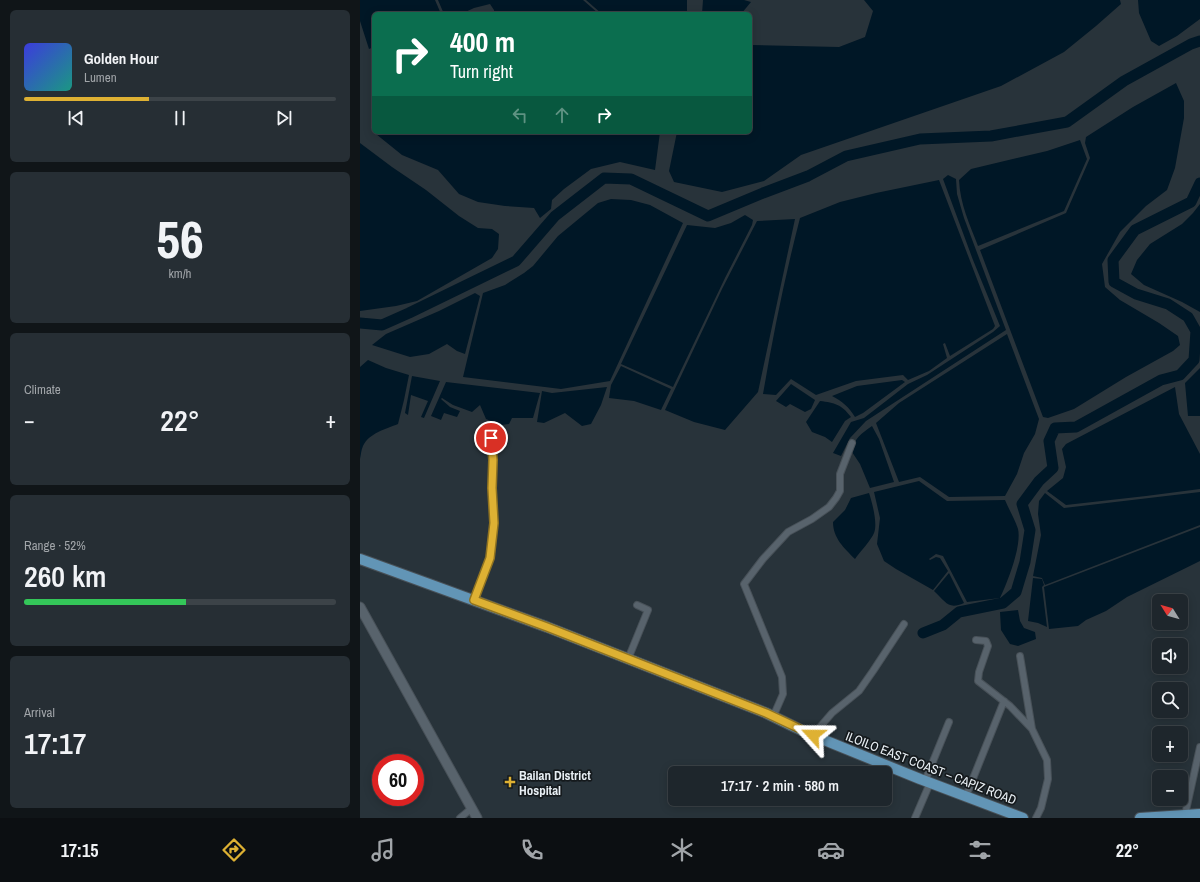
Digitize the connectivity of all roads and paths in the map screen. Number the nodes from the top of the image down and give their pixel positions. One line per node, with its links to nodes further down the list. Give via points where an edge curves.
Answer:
1 (491, 438): 4 (street, via 494,523 490,558)
2 (852, 442): 12 (street, via 840,474 840,491 836,498 829,507 788,532 744,584 782,677 783,694)
3 (360, 560): 4 (main road, ILOILO EAST COAST – CAPIZ ROAD)
4 (474, 600): 10 (main road, ILOILO EAST COAST – CAPIZ ROAD)
5 (637, 605): 10 (street, via 648,610)
6 (360, 607): 19 (main road)
7 (904, 624): 15 (street, via 859,691 832,713)
8 (976, 640): 11 (street, via 986,642 988,646 978,681)
9 (1020, 656): 14 (street)
10 (628, 659): 12 (main road, ILOILO EAST COAST – CAPIZ ROAD)
11 (1004, 701): 14 (street); 18 (street)
12 (773, 717): 15 (main road, ILOILO EAST COAST – CAPIZ ROAD)
13 (950, 722): 17 (street)
14 (1032, 729): 27 (street, via 1047,760 1048,772 1041,808)
15 (813, 735): 17 (main road, ILOILO EAST COAST – CAPIZ ROAD)
16 (1200, 747): 21 (street)
17 (928, 782): 18 (main road, ILOILO EAST COAST – CAPIZ ROAD); 25 (street)
18 (966, 796): 26 (main road, ILOILO EAST COAST – CAPIZ ROAD)
19 (472, 808): 23 (street); 24 (main road)
20 (1200, 814): 21 (main road)
21 (1185, 815): 22 (main road)
22 (1159, 817): 28 (main road)
23 (460, 818)
24 (477, 818)
25 (915, 818)
26 (1023, 818)
27 (1036, 818)
28 (1140, 818)

